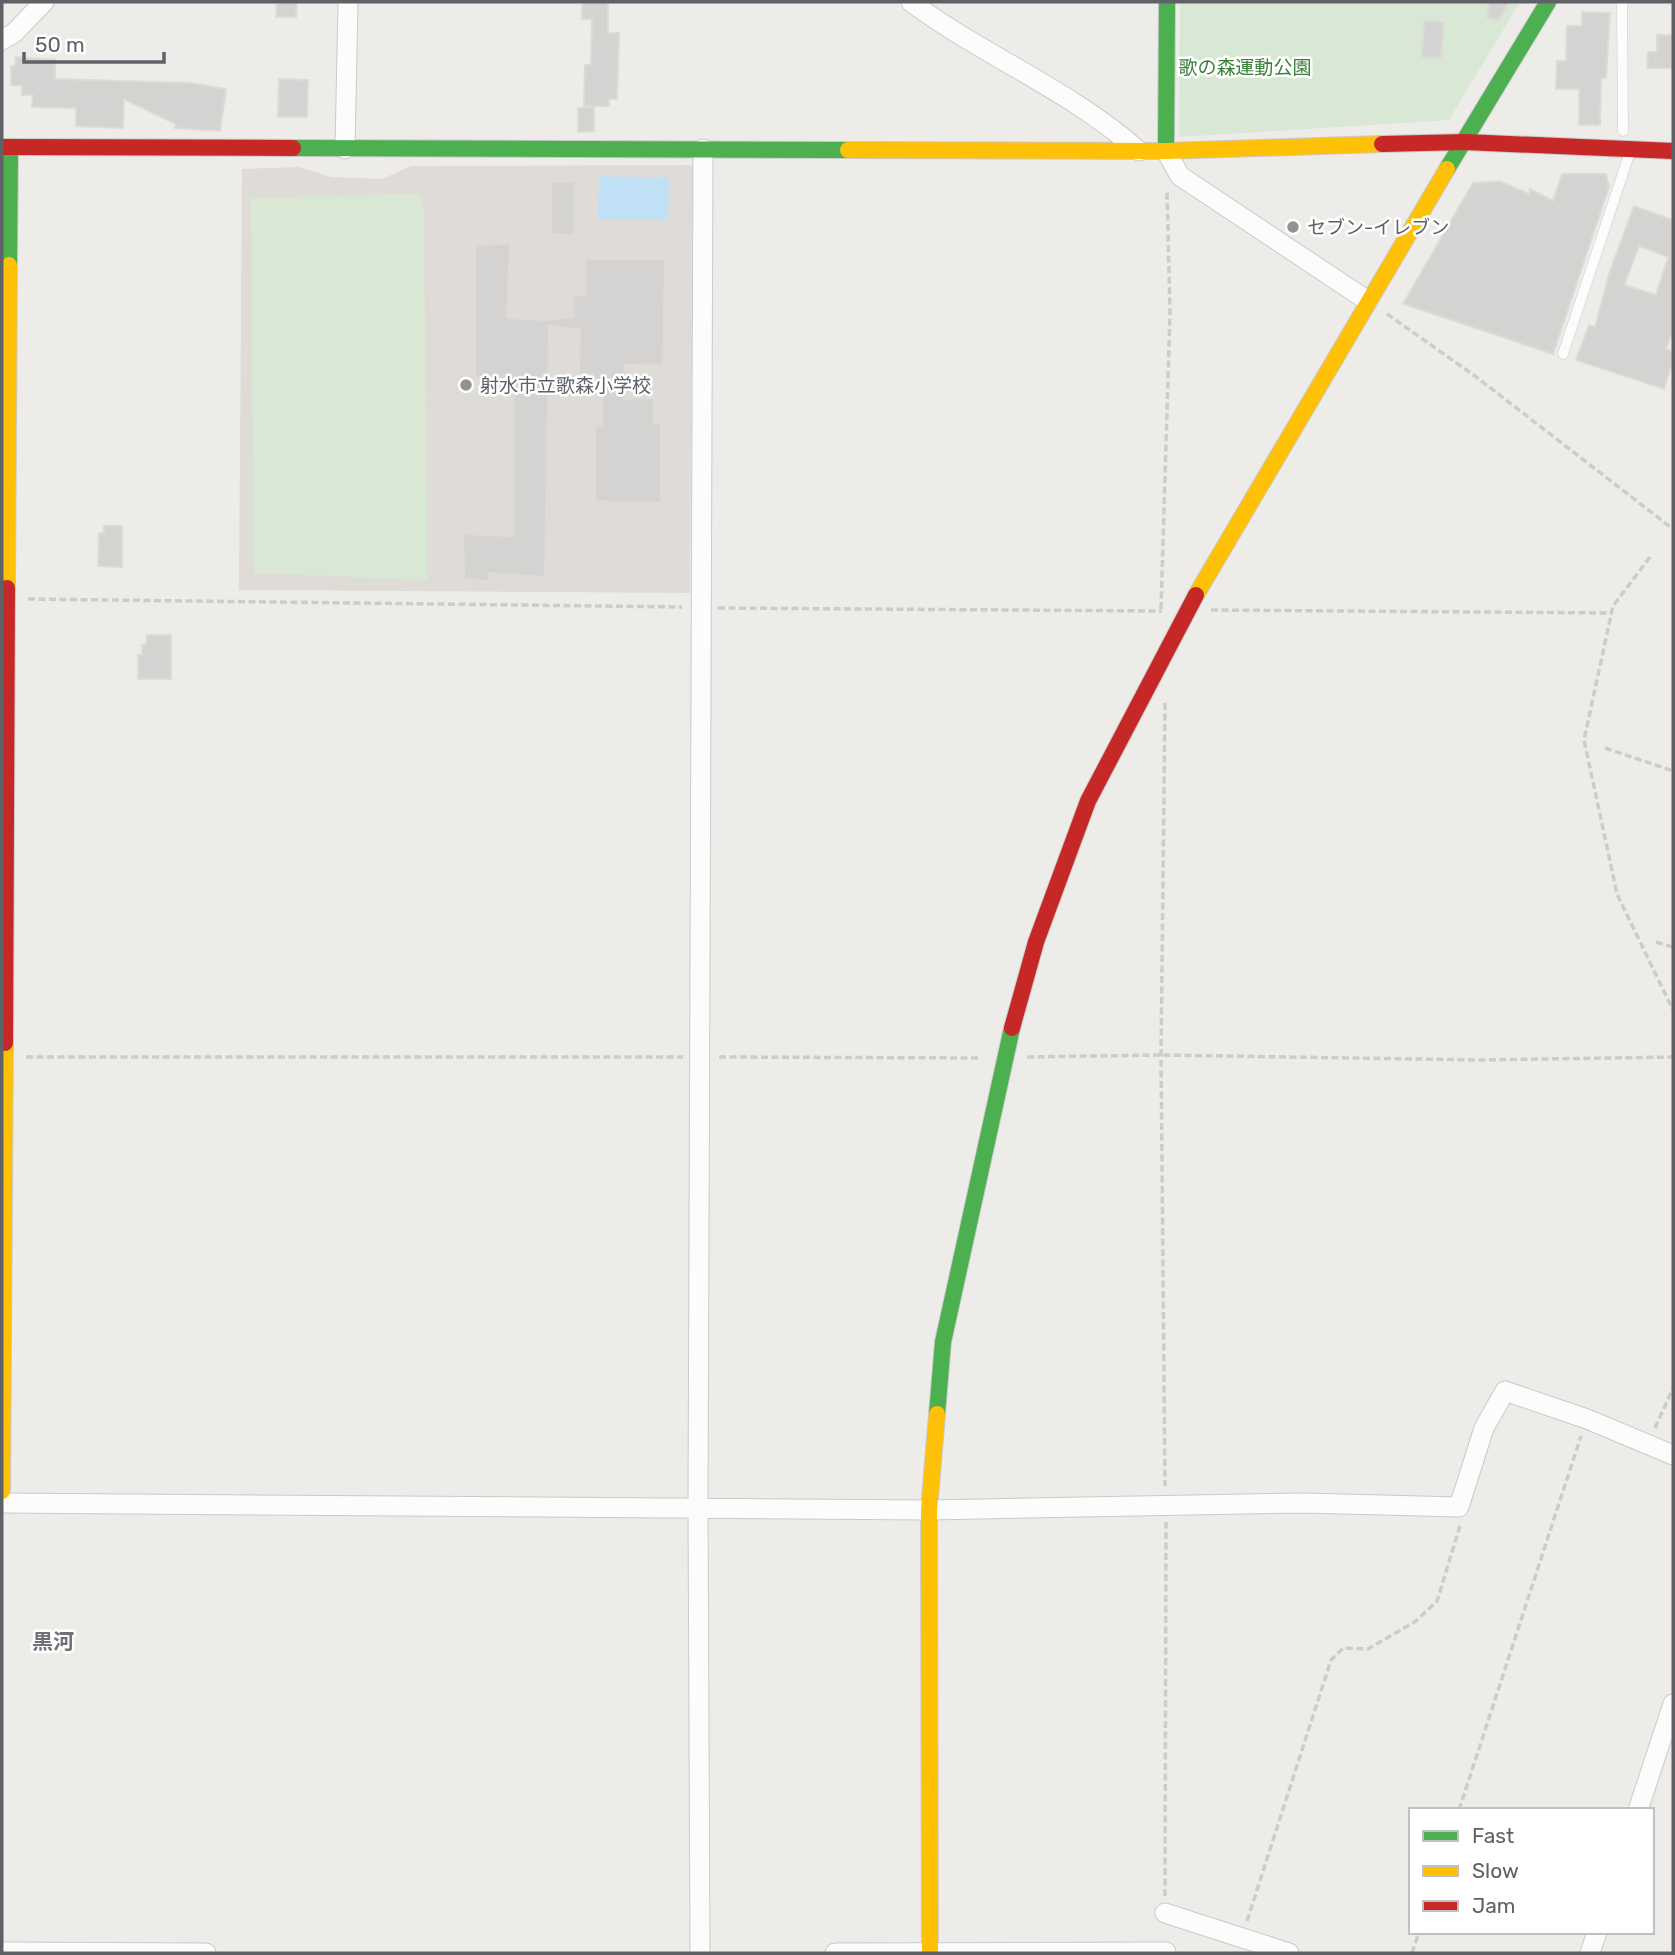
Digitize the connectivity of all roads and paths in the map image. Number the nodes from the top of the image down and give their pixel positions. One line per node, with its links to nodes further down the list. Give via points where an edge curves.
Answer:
1 (44, 2): 7 (street)
2 (348, 2): 12 (street)
3 (911, 2): 14 (street, via 948,30 1100,117)
4 (1167, 2): 15 (street)
5 (1548, 2): 9 (street)
6 (1622, 2): 8 (lane)
7 (2, 40)
8 (1623, 131)
9 (1465, 142): 11 (street); 15 (street); 17 (street)
10 (6, 147): 12 (street); 19 (street)
11 (1632, 148): 16 (street); 18 (lane)
12 (345, 149): 13 (street)
13 (703, 149): 14 (street); 23 (street)
14 (1139, 150): 15 (street)
15 (1166, 151): 17 (street, via 1180,176); 25 (path, via 1170,313)
16 (1673, 151)
17 (1368, 300): 20 (path); 24 (street)
18 (1563, 354)
19 (6, 388): 22 (street)
20 (1673, 529)
21 (1650, 557): 26 (path)
22 (5, 600): 23 (path); 33 (street)
23 (701, 608): 25 (path); 36 (street)
24 (1187, 610): 25 (path); 26 (path); 38 (street, via 1088,801 1036,942)
25 (1160, 611)
26 (1612, 613): 32 (path, via 1584,740 1617,894)
27 (1165, 692): 34 (path)
28 (1605, 748): 29 (path)
29 (1673, 771)
30 (1656, 942): 31 (path)
31 (1673, 947)
32 (1673, 1010)
33 (4, 1015): 35 (street)
34 (1161, 1055): 37 (path, via 1339,1060); 38 (path); 47 (path)
35 (6, 1057): 36 (path); 39 (street)
36 (700, 1057): 38 (path); 46 (street)
37 (1673, 1057)
38 (1003, 1058): 49 (street, via 943,1342)
39 (3, 1179): 44 (street)
40 (1673, 1388): 42 (path)
41 (1587, 1419): 42 (street); 48 (street, via 1505,1391 1485,1428); 51 (path)
42 (1647, 1446): 43 (street)
43 (1673, 1455)
44 (2, 1491)
45 (2, 1503): 46 (street)
46 (698, 1506): 49 (street); 61 (street)
47 (1166, 1506): 48 (street); 49 (street); 53 (path)
48 (1459, 1507): 56 (path, via 1465,1511 1437,1601 1416,1621 1368,1649 1343,1648 1331,1660)
49 (929, 1510): 58 (street)
50 (1673, 1704): 52 (street)
51 (1460, 1808)
52 (1639, 1808)
53 (1165, 1913): 56 (street)
54 (1418, 1934): 64 (path)
55 (1596, 1934): 65 (street)
56 (1241, 1938): 63 (street)
57 (2, 1952): 60 (street)
58 (930, 1952): 59 (street); 62 (street)
59 (1166, 1952)
60 (206, 1953)
61 (700, 1953)
62 (835, 1953)
63 (1289, 1953)
64 (1412, 1953)
65 (1590, 1953)

